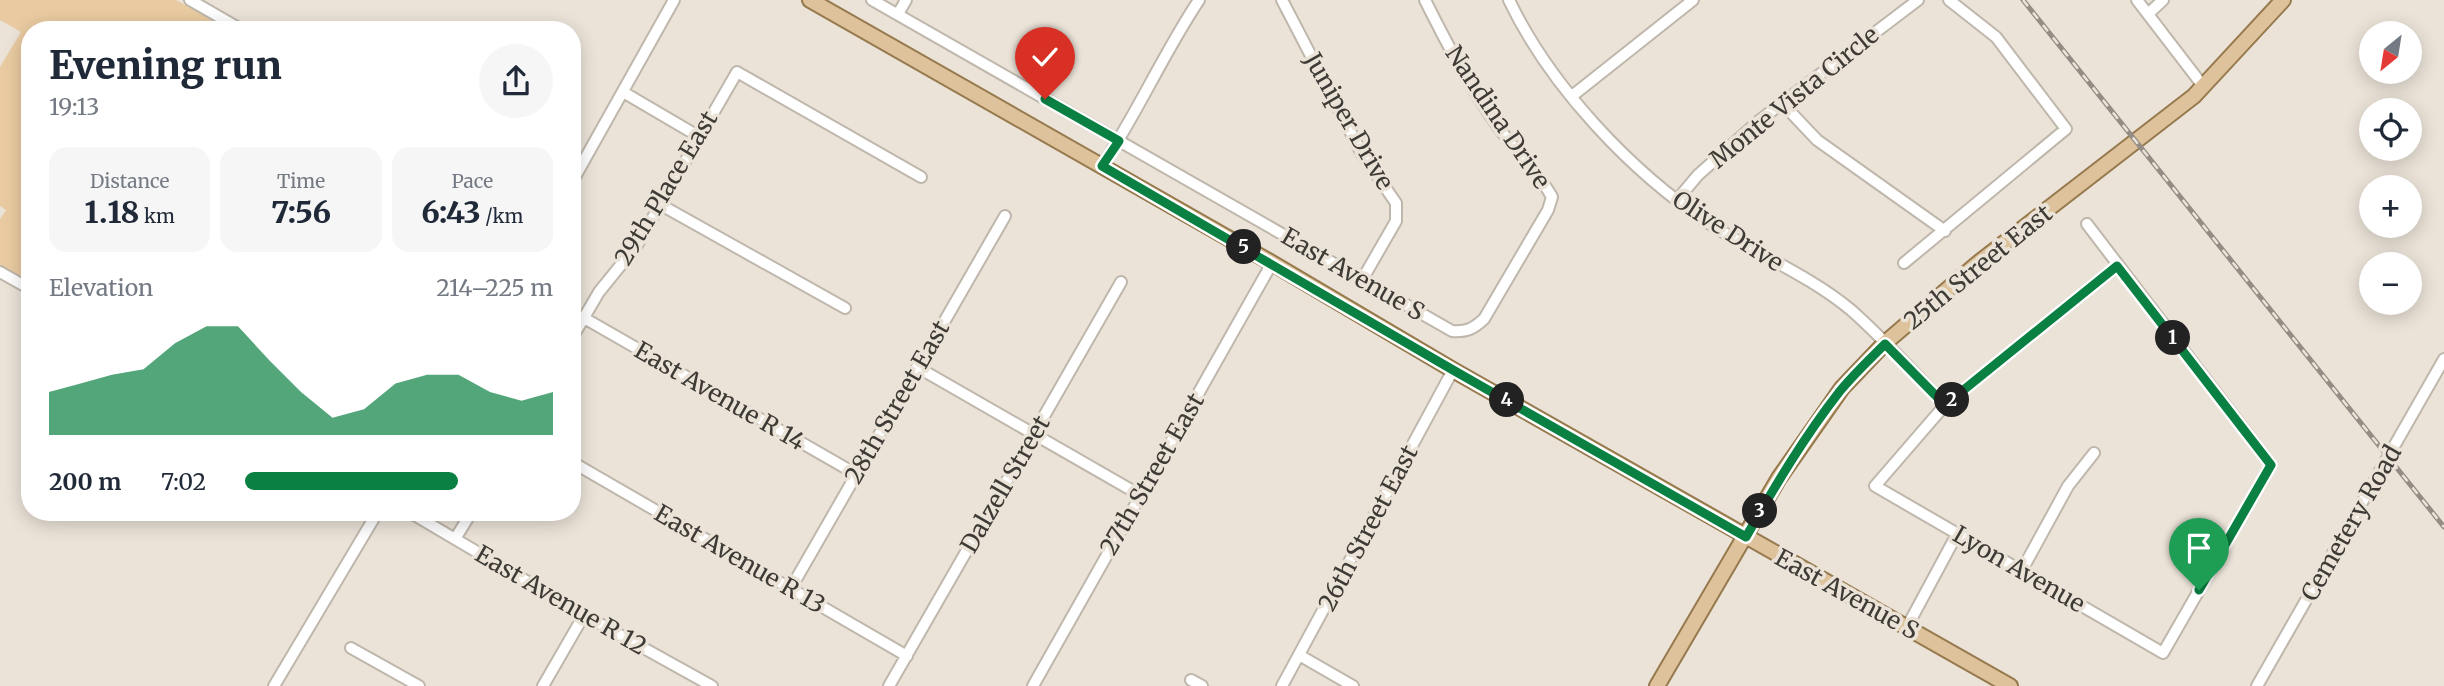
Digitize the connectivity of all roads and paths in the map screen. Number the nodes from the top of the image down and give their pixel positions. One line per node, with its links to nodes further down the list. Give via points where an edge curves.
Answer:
1 (190, 0): 18 (street)
2 (674, 0): 20 (street)
3 (810, 0): 26 (main road, East Avenue S)
4 (872, 0): 16 (street, East Avenue S)
5 (906, 0): 16 (street)
6 (1199, 0): 24 (street, via 1172,40)
7 (1283, 0): 37 (street, Juniper Drive, via 1362,154 1396,203 1396,221)
8 (1425, 0): 43 (street, Nandina Drive, via 1475,93 1552,197 1483,319)
9 (1509, 0): 21 (street, Olive Drive)
10 (1693, 0): 21 (street)
11 (1918, 0): 22 (street, Monte Vista Circle)
12 (1948, 0): 32 (street, via 1996,37 2066,129)
13 (2137, 0): 17 (street)
14 (2163, 0): 17 (street)
15 (2283, 0): 19 (main road, 25th Street East)
16 (898, 14): 24 (street, East Avenue S)
17 (2148, 14): 19 (street)
18 (226, 21)
19 (2203, 86): 44 (main road, 25th Street East, via 1977,264)
20 (622, 92): 23 (street); 25 (street)
21 (1572, 96): 28 (street, Olive Drive, via 1606,135)
22 (1781, 102): 28 (street, Monte Vista Circle, via 1720,153); 32 (street, via 1817,140)
23 (698, 136): 27 (street, 29th Place East, via 737,72); 29 (street, 29th Place East)
24 (1119, 141): 26 (street); 37 (street, East Avenue S)
25 (581, 165)
26 (1102, 166): 33 (main road, East Avenue S)
27 (921, 177)
28 (1677, 200): 44 (street, Olive Drive, via 1823,290)
29 (661, 205): 40 (street); 41 (street, 29th Place East)
30 (1005, 216): 46 (street, 28th Street East)
31 (2087, 224): 35 (street)
32 (1945, 231): 34 (street)
33 (1272, 263): 47 (main road, East Avenue S); 53 (street, 27th Street East)
34 (1903, 263)
35 (2117, 266): 48 (street); 60 (street, Lyon Avenue, via 2271,465 2163,653)
36 (0, 272): 39 (street)
37 (1362, 280): 43 (street, East Avenue S, via 1452,331)
38 (1121, 282): 49 (street, Dalzell Street)
39 (21, 284)
40 (845, 308)
41 (584, 318): 42 (street, 29th Place East); 52 (street, East Avenue R 14)
42 (581, 323)
43 (1471, 330)
44 (1885, 344): 48 (street, Olive Drive); 58 (main road, 25th Street East, via 1842,388 1809,433)
45 (2444, 359): 79 (street, Cemetery Road)
46 (917, 367): 49 (street); 52 (street, 28th Street East)
47 (1453, 370): 58 (main road, East Avenue S); 65 (street, 26th Street East)
48 (1945, 405): 57 (street, Lyon Avenue, via 1875,486)
49 (1033, 435): 53 (street); 66 (street, Dalzell Street)
50 (2095, 453): 60 (street, via 2068,486)
51 (581, 467): 61 (street, East Avenue R 13)
52 (856, 474): 61 (street, 28th Street East)
53 (1140, 495): 73 (street, 27th Street East)
54 (372, 521): 68 (street)
55 (425, 521): 59 (street, East Avenue R 12)
56 (466, 521): 59 (street)
57 (1957, 534): 60 (street, Lyon Avenue); 63 (street)
58 (1746, 537): 63 (main road, East Avenue S); 77 (main road, 25th Street East)
59 (455, 539): 62 (street, East Avenue R 12)
60 (2022, 570)
61 (791, 588): 66 (street, East Avenue R 13)
62 (584, 615): 70 (street); 71 (street, East Avenue R 12)
63 (1907, 627): 78 (main road, East Avenue S)
64 (351, 648): 69 (street)
65 (1299, 655): 75 (street, 26th Street East); 76 (street)
66 (907, 656): 72 (street, Dalzell Street)
67 (1191, 680): 74 (street)
68 (274, 686)
69 (419, 686)
70 (542, 686)
71 (712, 686)
72 (890, 686)
73 (1033, 686)
74 (1202, 686)
75 (1282, 686)
76 (1353, 686)
77 (1657, 686)
78 (2010, 686)
79 (2257, 686)

